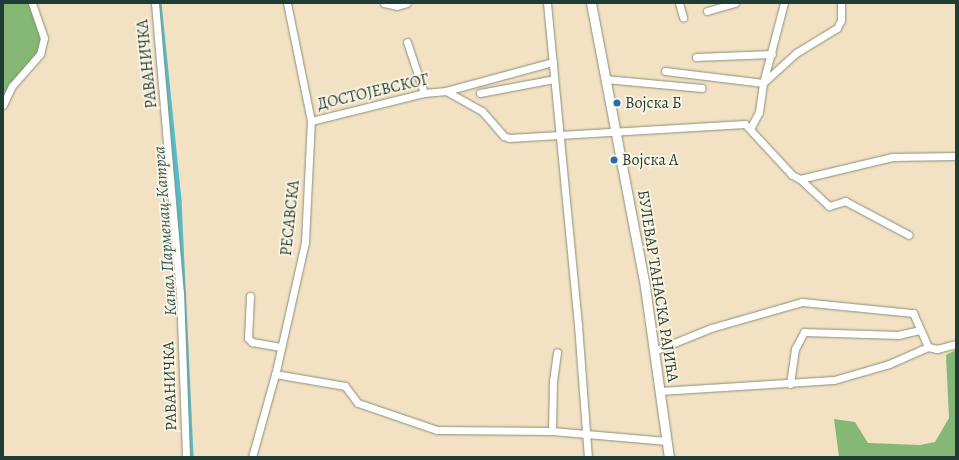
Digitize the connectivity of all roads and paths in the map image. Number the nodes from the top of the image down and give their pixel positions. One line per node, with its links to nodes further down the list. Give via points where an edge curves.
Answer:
1 (32, 3): 26 (street, via 44,38 40,54 12,86)
2 (155, 3): 47 (street, РАВАНИЧКА, via 180,292)
3 (287, 3): 27 (street, РЕСАВСКА)
4 (384, 3): 5 (street, via 397,6)
5 (407, 3)
6 (547, 3): 17 (street)
7 (591, 3): 19 (main road, БУЛЕВАР ТАНАСКА РАЈИЋА)
8 (679, 3): 13 (street)
9 (735, 3): 12 (street)
10 (784, 3): 15 (street)
11 (841, 3): 21 (street, via 841,20 837,28 796,53)
12 (708, 11)
13 (683, 17)
14 (407, 42): 24 (street)
15 (772, 54): 16 (street); 21 (street)
16 (696, 57)
17 (552, 62): 20 (street); 23 (street)
18 (665, 71): 21 (street)
19 (605, 79): 22 (street); 29 (main road, БУЛЕВАР ТАНАСКА РАЈИЋА)
20 (554, 80): 25 (street); 30 (street)
21 (763, 83): 28 (street, via 759,112)
22 (702, 88)
23 (446, 91): 24 (street, ДОСТОЈЕВСКОГ); 30 (street, ДОСТОЈЕВСКОГ, via 482,111 504,136 516,138)
24 (424, 93): 27 (street, ДОСТОЈЕВСКОГ)
25 (480, 93)
26 (3, 105)
27 (311, 121): 37 (street, РЕСАВСКА, via 305,242)
28 (751, 127): 29 (street, ДОСТОЈЕВСКОГ, via 733,123); 32 (street, via 792,175)
29 (616, 131): 30 (street, ДОСТОЈЕВСКОГ, via 587,135); 39 (main road, БУЛЕВАР ТАНАСКА РАЈИЋА, via 646,287)
30 (560, 133): 45 (street)
31 (956, 156): 32 (street, via 892,157)
32 (800, 179): 33 (street, via 828,206 845,202)
33 (909, 235)
34 (250, 296): 37 (street, via 248,338 252,342)
35 (920, 330): 38 (street); 39 (street, via 914,313 802,302 779,306 712,328); 42 (street, via 898,335 804,332 795,349)
36 (956, 344): 38 (street, via 937,349)
37 (281, 347): 41 (street, РЕСАВСКА)
38 (928, 347): 42 (street, via 889,364 834,380)
39 (654, 351): 43 (main road, БУЛЕВАР ТАНАСКА РАЈИЋА)
40 (557, 352): 44 (street, via 553,381)
41 (275, 374): 44 (street, via 345,386 358,403 437,430); 48 (street, РЕСАВСКА)
42 (790, 384): 43 (street)
43 (660, 391): 46 (main road, БУЛЕВАР ТАНАСКА РАЈИЋА)
44 (552, 431): 45 (street)
45 (587, 434): 46 (street); 49 (street)
46 (667, 441): 50 (main road, БУЛЕВАР ТАНАСКА РАЈИЋА)
47 (186, 457)
48 (252, 457)
49 (588, 457)
50 (669, 457)

